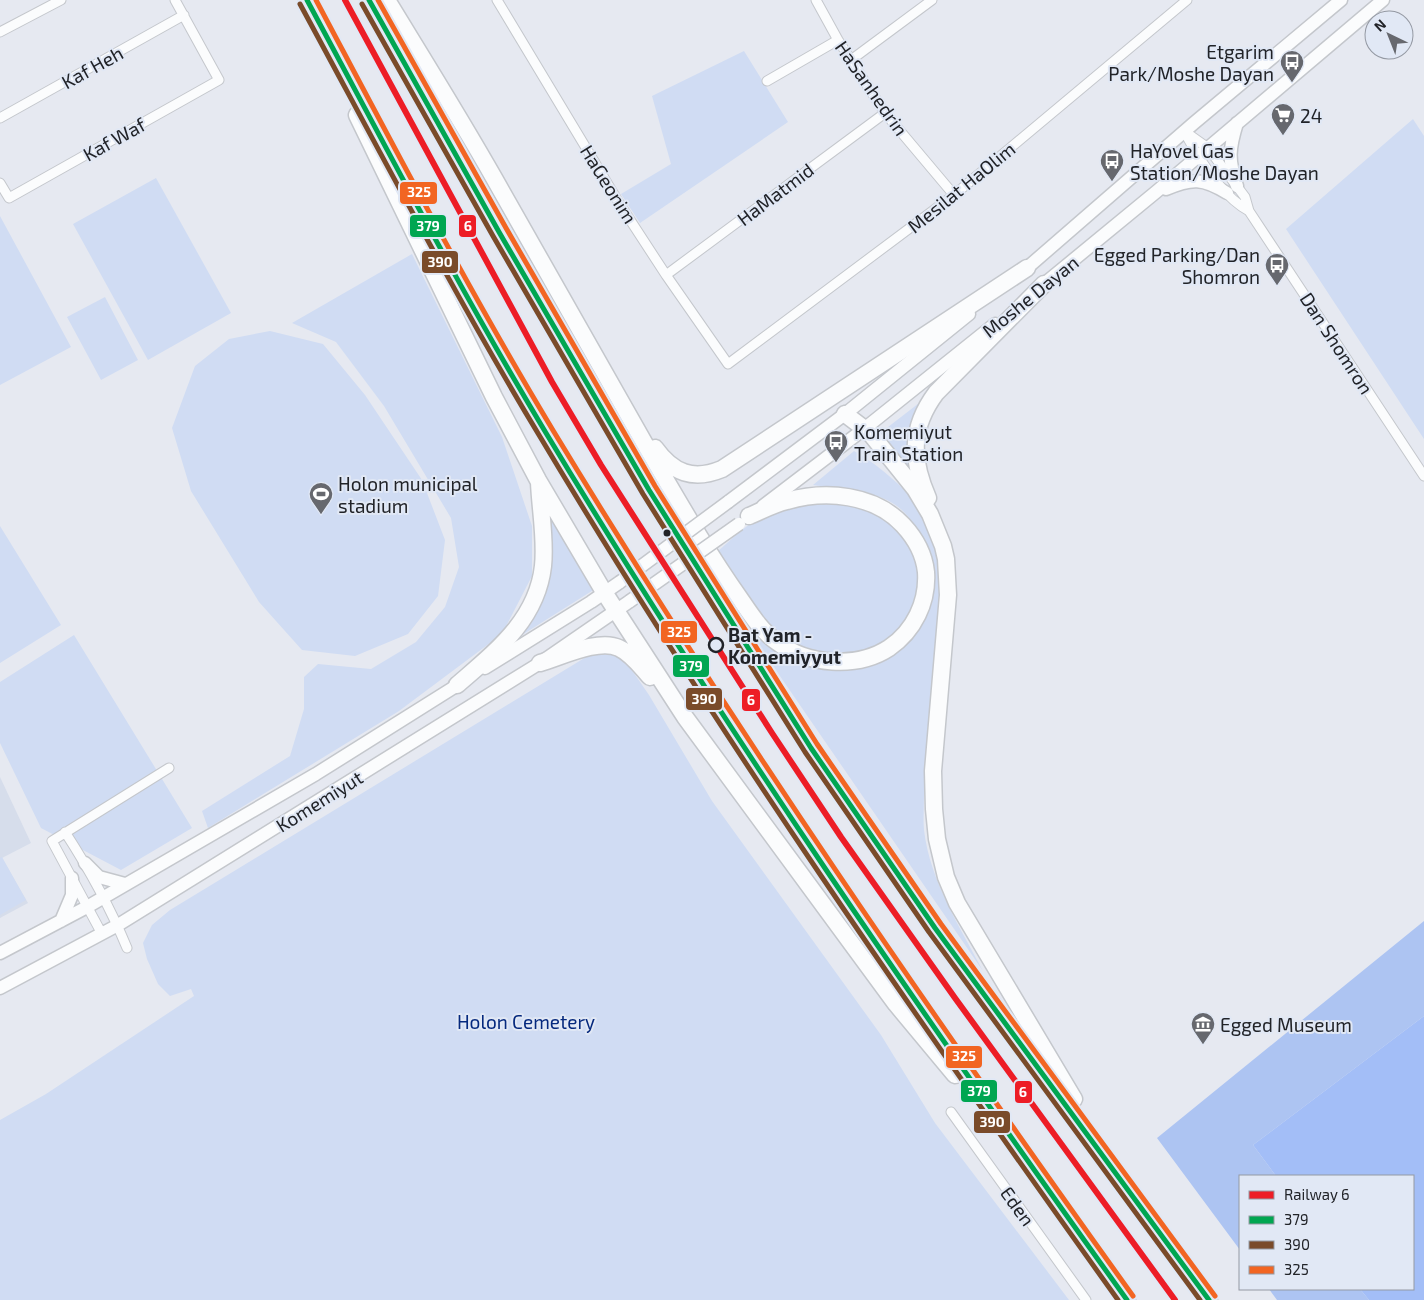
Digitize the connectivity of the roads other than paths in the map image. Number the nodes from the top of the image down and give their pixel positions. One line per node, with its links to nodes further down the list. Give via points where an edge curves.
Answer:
1 (61, 0): 14 (street)
2 (175, 0): 13 (street)
3 (302, 0): 36 (highway, via 453,315)
4 (307, 0): 60 (highway, via 472,304 578,486 727,724)
5 (369, 0): 61 (highway, via 494,224 649,490 810,748 935,928)
6 (387, 0): 32 (highway, via 492,174)
7 (497, 0): 29 (street, HaGeonim)
8 (816, 0): 15 (street, HaSanhedrin)
9 (932, 0): 16 (street)
10 (1187, 0): 27 (street, Mesilat HaOlim)
11 (1341, 0): 21 (main road, Moshe Dayan)
12 (1383, 0): 20 (main road, Moshe Dayan)
13 (184, 15): 19 (street, Kaf Heh); 24 (street, Kaf Waf, via 219,80 9,198)
14 (0, 32)
15 (838, 40): 16 (street, HaSanhedrin); 17 (street)
16 (851, 60): 18 (street, HaSanhedrin)
17 (767, 81)
18 (885, 113): 27 (street, HaSanhedrin); 29 (street, HaMatmid)
19 (0, 118)
20 (1238, 122): 22 (main road, Moshe Dayan); 25 (main road, via 1230,154)
21 (1184, 131): 22 (street, Dan Shomron); 23 (street, Dan Shomron); 28 (main road, Moshe Dayan)
22 (1208, 148): 23 (main road, Moshe Dayan); 25 (street, Dan Shomron)
23 (1198, 157): 25 (street, Dan Shomron); 26 (main road, Moshe Dayan)
24 (0, 183)
25 (1232, 190): 26 (main road, via 1195,180); 35 (street, Dan Shomron, via 1245,198 1249,211)
26 (1156, 192): 30 (main road, Moshe Dayan)
27 (954, 195): 31 (street, Mesilat HaOlim)
28 (1026, 268): 32 (highway, via 737,460 712,473 686,473 668,463); 33 (main road, Moshe Dayan)
29 (666, 275): 31 (street, HaGeonim)
30 (1044, 284): 34 (main road, Moshe Dayan); 38 (highway, via 936,393 921,417 916,444 917,465)
31 (728, 364)
32 (613, 388): 37 (highway, via 726,578 762,628 777,642 798,654 824,660 860,660 890,647 918,616 926,576 922,551 902,524 878,506 850,497 800,498 784,501)
33 (845, 414): 34 (highway); 39 (main road, Moshe Dayan, bridge)
34 (864, 429): 37 (main road, Moshe Dayan); 38 (highway, via 915,489)
35 (1424, 476)
36 (538, 480): 40 (highway); 44 (highway, via 543,566 531,607 504,643)
37 (744, 520): 41 (main road, Moshe Dayan, bridge)
38 (943, 546): 61 (highway, via 948,595 933,793 937,840 946,877 963,914)
39 (620, 582): 40 (main road, Komemiyut)
40 (604, 592): 42 (highway); 44 (main road, Komemiyut)
41 (630, 601): 42 (main road, Komemiyut)
42 (617, 611): 43 (main road, Komemiyut); 45 (highway)
43 (540, 663): 45 (highway, via 594,646 619,648 633,658); 54 (main road, Komemiyut)
44 (457, 685): 50 (main road, Komemiyut, via 316,774)
45 (686, 717): 60 (highway, via 896,1004)
46 (169, 768): 47 (street)
47 (64, 832): 48 (street); 49 (street, via 52,841)
48 (85, 863): 50 (main road, via 99,878); 51 (street)
49 (72, 878): 52 (street); 53 (main road, via 72,895)
50 (124, 884): 51 (main road, Komemiyut)
51 (102, 897): 52 (main road, Komemiyut); 54 (street)
52 (88, 907): 53 (main road, Komemiyut); 55 (street)
53 (61, 921): 57 (main road, Komemiyut)
54 (118, 925): 55 (main road, Komemiyut); 56 (street)
55 (102, 934): 58 (main road, Komemiyut)
56 (127, 948)
57 (0, 953)
58 (0, 988)
59 (950, 1112): 62 (street, Eden)
60 (1023, 1156): 63 (highway)
61 (1124, 1183): 64 (highway)
62 (1086, 1300)
63 (1127, 1300)
64 (1209, 1300)

